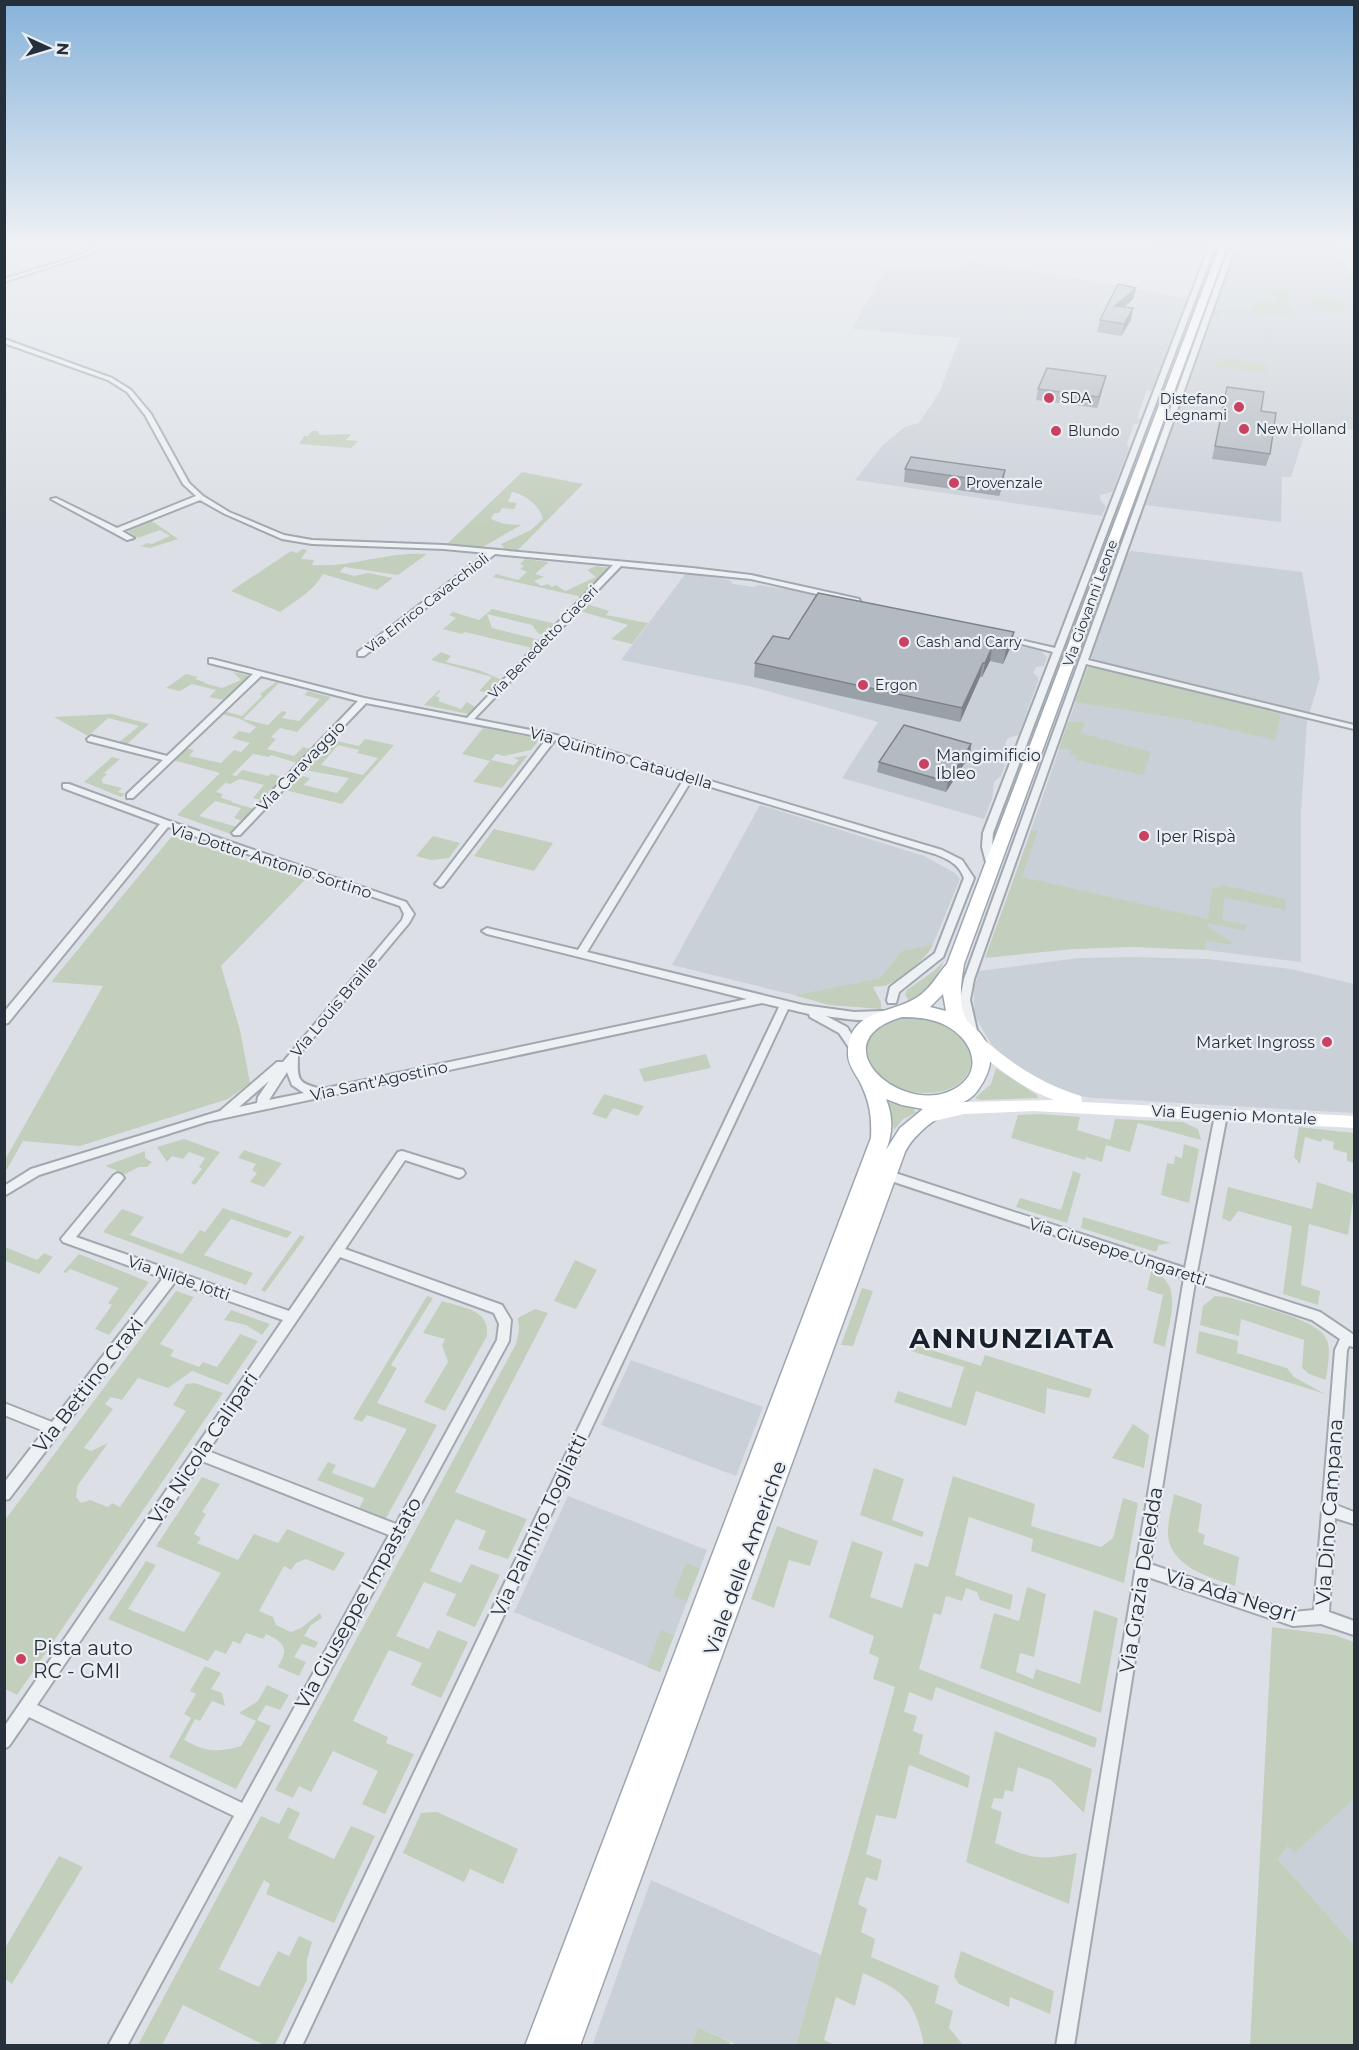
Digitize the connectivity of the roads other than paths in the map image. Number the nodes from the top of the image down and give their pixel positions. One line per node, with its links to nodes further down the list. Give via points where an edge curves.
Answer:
1 (1177, 338): 13 (street)
2 (1189, 338): 29 (main road, Via Giovanni Leone)
3 (1200, 338): 16 (street)
4 (4, 341): 5 (street, via 110,379 129,391 148,414 186,484)
5 (201, 497): 7 (street); 9 (street, via 253,525 296,540)
6 (54, 499): 7 (street)
7 (116, 531): 8 (street)
8 (130, 538)
9 (493, 552): 10 (street); 14 (street, Via Enrico Cavacchioli)
10 (618, 564): 11 (street, via 751,577); 19 (street, Via Benedetto Ciaceri)
11 (864, 603)
12 (989, 634): 13 (street)
13 (1057, 651): 29 (street, via 988,834)
14 (361, 654)
15 (212, 661): 17 (street, Via Quintino Cataudella)
16 (1083, 661): 20 (street); 41 (street, via 969,979 965,1000)
17 (258, 674): 18 (street, Via Quintino Cataudella); 23 (street)
18 (364, 700): 19 (street, Via Quintino Cataudella); 28 (street, Via Caravaggio)
19 (468, 721): 21 (street, Via Quintino Cataudella)
20 (1354, 728)
21 (553, 737): 24 (street, Via Quintino Cataudella); 30 (street)
22 (91, 740): 23 (street)
23 (168, 759): 26 (street)
24 (689, 777): 33 (street); 38 (street, Via Quintino Cataudella, via 946,854 963,865 969,878 939,955 894,990)
25 (66, 786): 27 (street)
26 (130, 796)
27 (166, 823): 31 (street, Via Dottor Antonio Sortino, via 398,903); 39 (street, Via Dottor Antonio Sortino)
28 (237, 833)
29 (991, 868): 34 (main road, Via Giovanni Leone)
30 (440, 885)
31 (408, 910): 43 (street, Via Louis Braille, via 406,921)
32 (487, 931): 33 (street)
33 (581, 954): 35 (street)
34 (955, 964): 38 (main road, via 933,995 919,1005); 40 (main road, via 951,994)
35 (762, 999): 36 (street); 45 (street, Via Sant'Agostino)
36 (785, 1005): 37 (street); 75 (street, Via Palmiro Togliatti)
37 (802, 1009): 38 (street, via 854,1016); 42 (street, via 843,1030)
38 (893, 1009): 40 (main road, via 931,1012); 42 (main road, via 865,1029)
39 (4, 1020)
40 (959, 1024): 41 (main road)
41 (976, 1040): 47 (main road, via 982,1054 980,1072 970,1088); 48 (main road, via 1023,1080 1045,1091)
42 (857, 1050): 44 (main road)
43 (293, 1055): 45 (street, via 294,1083 309,1091); 46 (street, Via Louis Braille); 49 (street)
44 (868, 1078): 47 (main road, via 892,1095); 76 (main road, Viale delle Americhe, via 882,1112 881,1138)
45 (330, 1092): 46 (street, Via Sant'Agostino)
46 (262, 1106): 49 (street, Via Sant'Agostino)
47 (943, 1106): 48 (main road); 53 (main road, Viale delle Americhe, via 908,1131)
48 (1113, 1108): 50 (main road, Via Eugenio Montale)
49 (221, 1115): 55 (street, Via Sant'Agostino, via 35,1172)
50 (1221, 1115): 51 (main road, Via Eugenio Montale); 58 (street, Via Grazia Deledda)
51 (1354, 1122)
52 (459, 1173): 56 (street, Via Nicola Calipari, via 402,1155)
53 (885, 1175): 58 (street, Via Giuseppe Ungaretti); 77 (main road, Viale delle Americhe)
54 (118, 1178): 57 (street, Via Nilde Iotti, via 67,1239)
55 (5, 1191)
56 (338, 1251): 59 (street, Via Nicola Calipari); 67 (street, Via Giuseppe Impastato, via 486,1303 504,1317 503,1341)
57 (172, 1276): 59 (street, Via Nilde Iotti); 62 (street, Via Bettino Craxi)
58 (1190, 1276): 60 (street, Via Giuseppe Ungaretti, via 1316,1316); 68 (street, Via Grazia Deledda)
59 (291, 1317): 63 (street, Via Nicola Calipari)
60 (1351, 1340): 65 (street, Via Dino Campana, via 1341,1350)
61 (4, 1409): 62 (street)
62 (55, 1429): 64 (street, Via Bettino Craxi)
63 (199, 1454): 67 (street); 71 (street, Via Nicola Calipari)
64 (4, 1494)
65 (1330, 1510): 66 (street); 69 (street, Via Dino Campana)
66 (1354, 1518)
67 (397, 1531): 73 (street, Via Giuseppe Impastato)
68 (1143, 1568): 69 (street, Via Ada Negri, via 1293,1619); 78 (street, Via Grazia Deledda)
69 (1322, 1617): 70 (street, Via Ada Negri)
70 (1354, 1628)
71 (26, 1708): 72 (street, Via Nicola Calipari); 73 (street)
72 (4, 1741)
73 (244, 1812): 74 (street, Via Giuseppe Impastato)
74 (117, 2046)
75 (293, 2046)
76 (540, 2046)
77 (565, 2046)
78 (1065, 2046)

